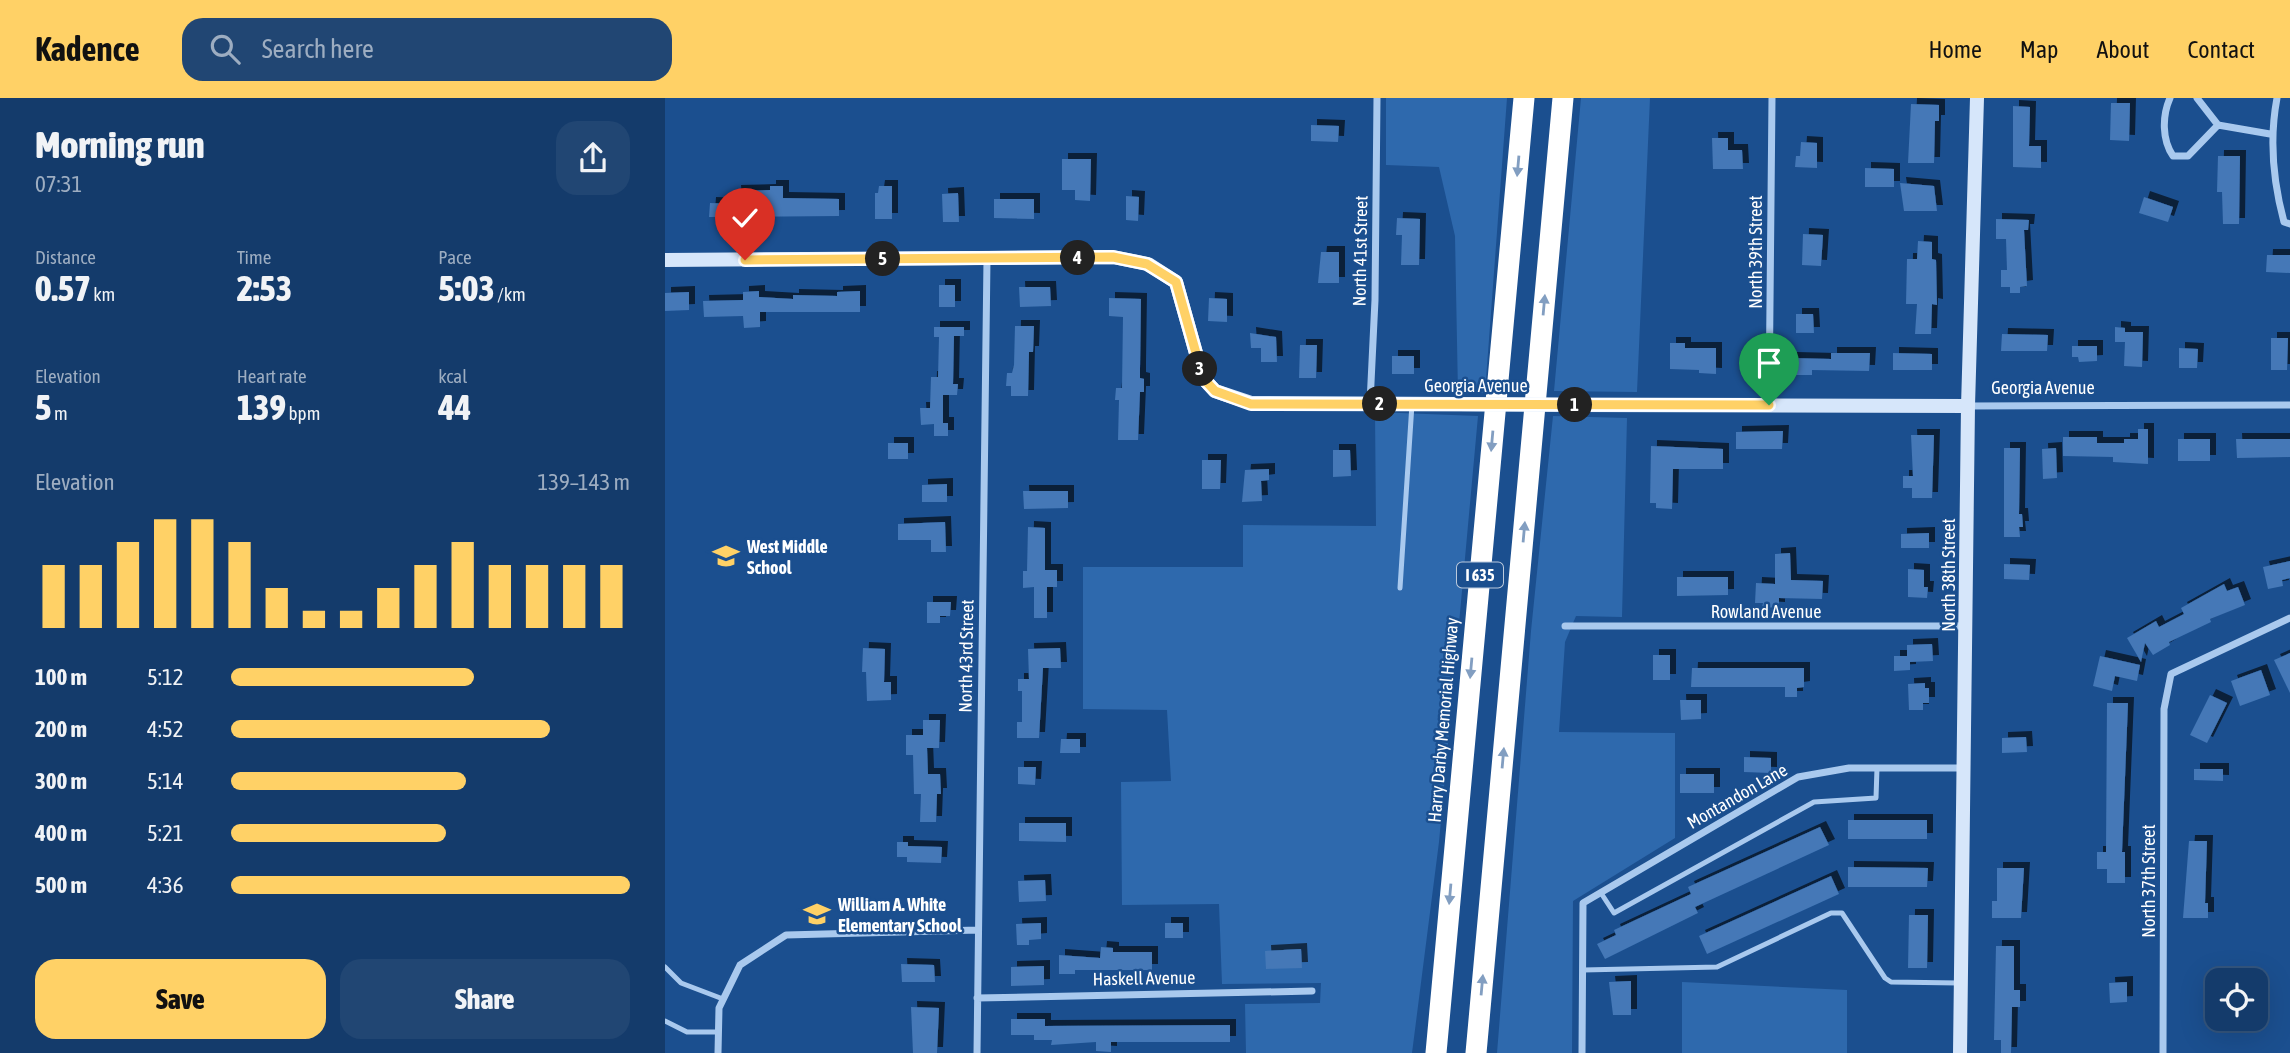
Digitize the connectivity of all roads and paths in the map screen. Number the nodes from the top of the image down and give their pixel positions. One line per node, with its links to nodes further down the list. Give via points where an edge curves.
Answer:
1 (1377, 98): 14 (street, North 41st Street)
2 (1524, 98): 30 (highway, Harry Darby Memorial Highway / I 635, one-way to 30)
3 (1563, 98): 40 (highway, I 635, one-way to 3)
4 (1772, 98): 16 (street, North 39th Street)
5 (1977, 98): 18 (street, North 38th Street)
6 (2169, 98): 9 (street, via 2165,145 2173,156 2188,156)
7 (2197, 98): 9 (street)
8 (2277, 98): 10 (street)
9 (2218, 125): 10 (street)
10 (2270, 134): 11 (street, via 2277,199)
11 (2287, 223)
12 (987, 259): 13 (street, Georgia Avenue); 14 (street, Georgia Avenue, via 1113,257 1147,264 1176,282 1203,378 1215,391 1251,404); 26 (street, North 43rd Street)
13 (665, 260)
14 (1370, 404): 15 (street, Georgia Avenue)
15 (1412, 404): 16 (street, Georgia Avenue, bridge); 19 (lane)
16 (1769, 405): 18 (street, Georgia Avenue)
17 (2290, 405): 18 (street, Georgia Avenue)
18 (1968, 406): 22 (street, North 38th Street)
19 (1400, 588)
20 (2290, 618): 43 (street, North 37th Street, via 2171,674 2164,709)
21 (1565, 626): 22 (street, Rowland Avenue)
22 (1967, 626): 24 (street, North 38th Street)
23 (1877, 768): 24 (street, Montandon Lane); 25 (street, Montandon Lane, via 1849,768 1798,778); 25 (lane, via 1876,798 1814,802 1614,913)
24 (1964, 768): 29 (street, North 38th Street)
25 (1601, 893): 28 (street, Montandon Lane, via 1584,903)
26 (978, 930): 32 (street, North 43rd Street); 33 (street, via 786,935 740,965)
27 (665, 967): 33 (lane, via 689,987)
28 (1583, 970): 29 (lane, via 1717,967 1831,913 1842,913 1891,982); 41 (street)
29 (1961, 983): 42 (street, North 38th Street)
30 (1442, 986): 38 (highway); 39 (highway, Harry Darby Memorial Highway / I 635)
31 (1312, 991): 32 (street, Haskell Avenue)
32 (977, 998): 37 (street, North 43rd Street)
33 (723, 999): 35 (street)
34 (665, 1021): 35 (lane, via 687,1032)
35 (717, 1032): 36 (street)
36 (718, 1053)
37 (977, 1053)
38 (1430, 1053)
39 (1436, 1053)
40 (1476, 1053)
41 (1582, 1053)
42 (1960, 1053)
43 (2163, 1053)

